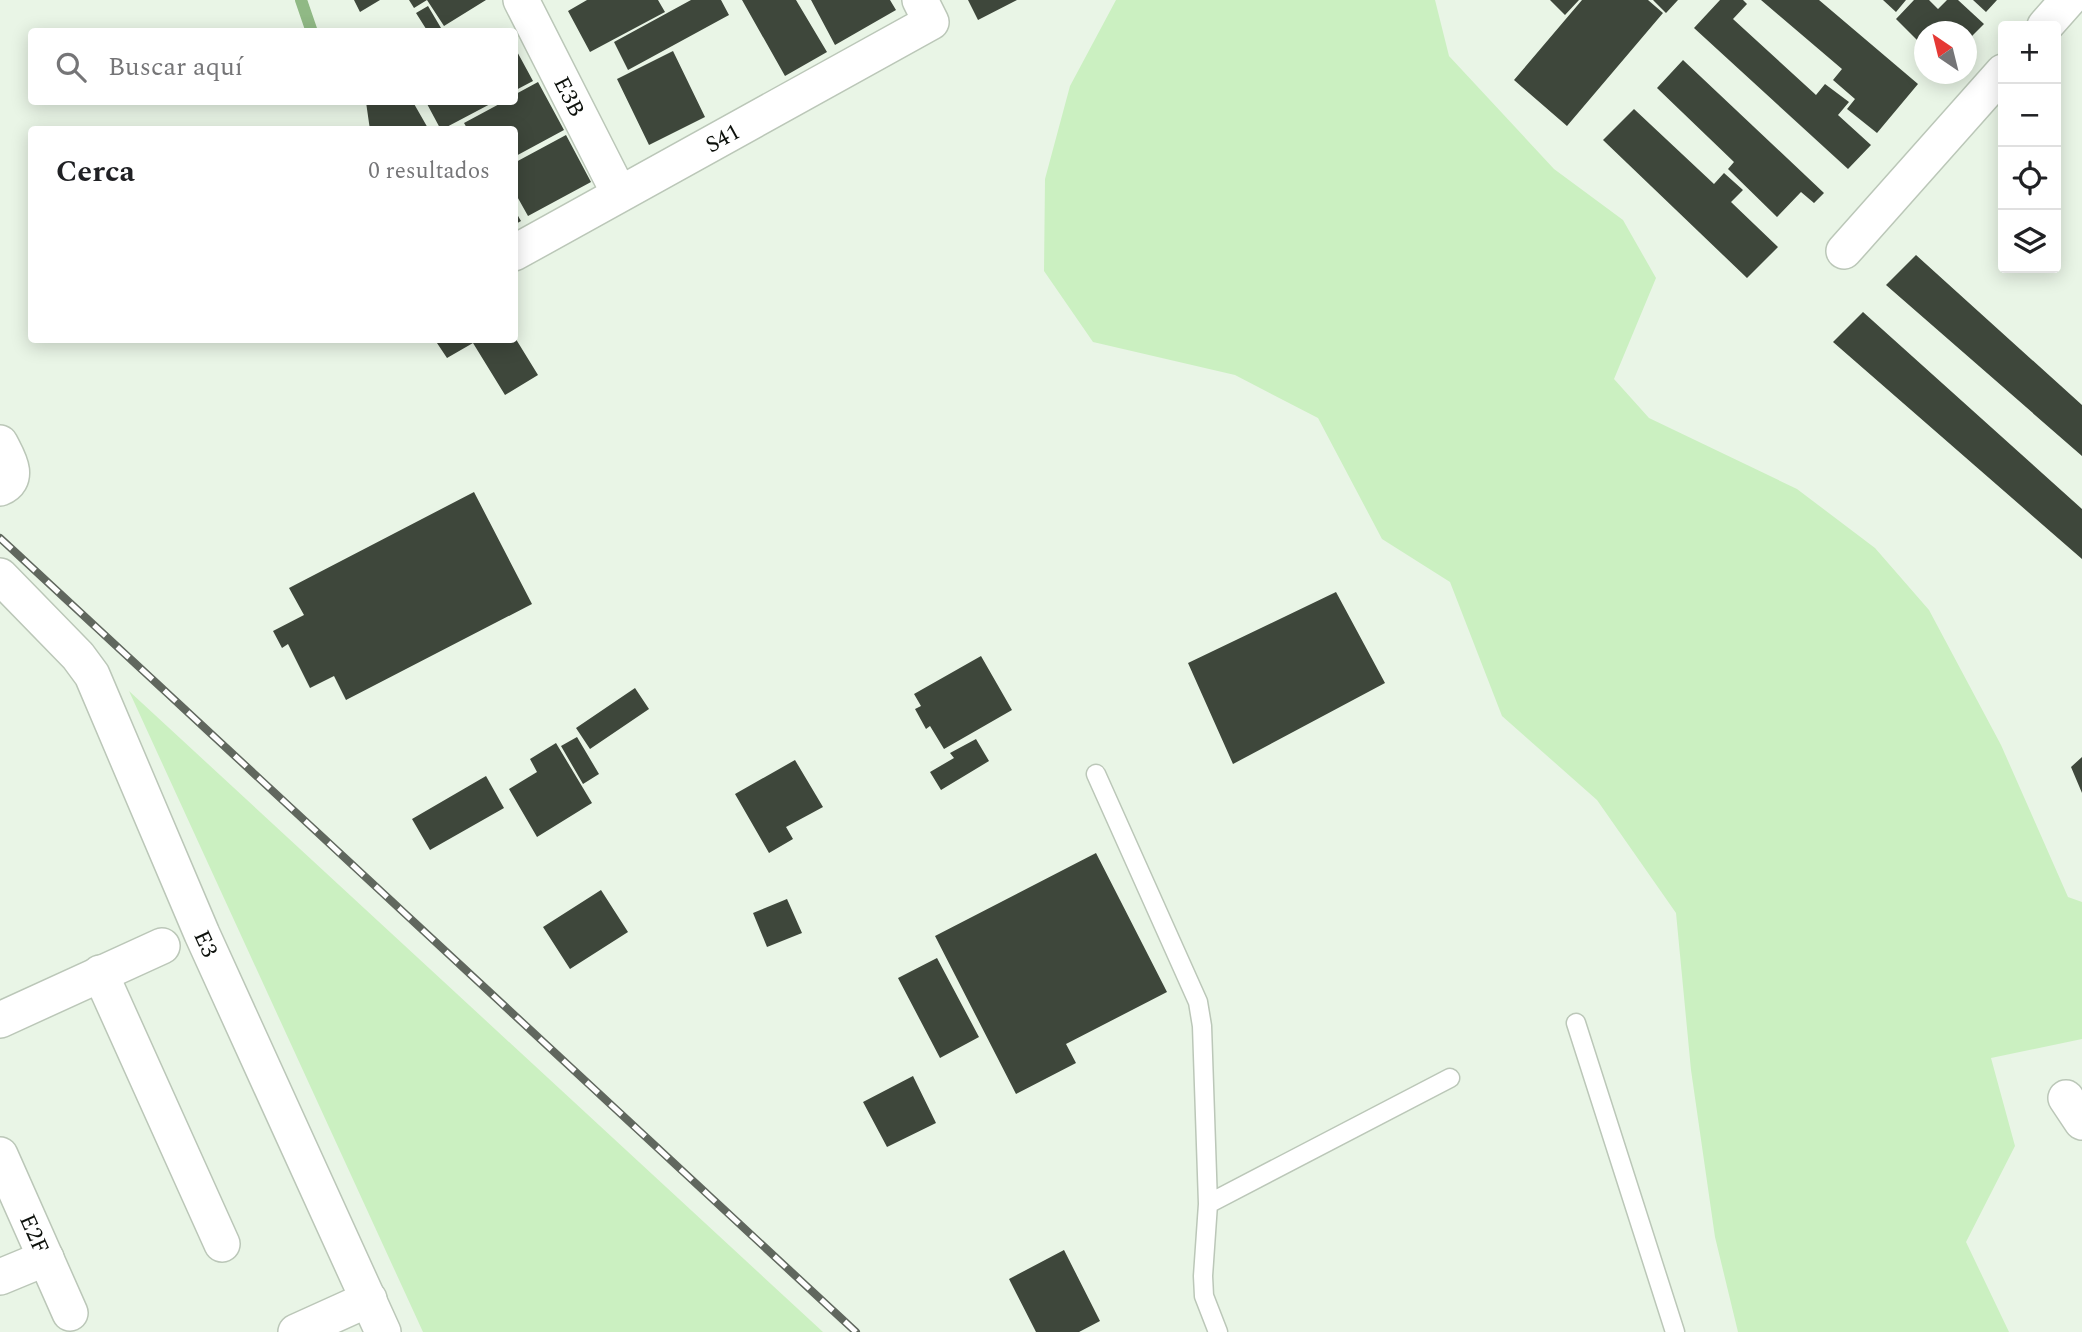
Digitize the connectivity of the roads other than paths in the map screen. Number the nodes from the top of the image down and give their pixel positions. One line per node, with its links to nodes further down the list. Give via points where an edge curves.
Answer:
1 (521, 0): 8 (street, E3B)
2 (2068, 0): 6 (street)
3 (2077, 0): 4 (street)
4 (2082, 4)
5 (925, 11): 8 (street, S41)
6 (2049, 21)
7 (1998, 78): 10 (street)
8 (619, 194): 9 (street, S41)
9 (518, 251)
10 (1844, 251)
11 (0, 443): 12 (street, via 13,474)
12 (3, 487)
13 (0, 576): 25 (street, E3, via 92,675 201,934)
14 (1096, 774): 21 (lane, via 1198,1002)
15 (163, 946): 16 (street)
16 (100, 973): 17 (street); 22 (street)
17 (0, 1020)
18 (1576, 1023): 30 (lane)
19 (1450, 1077): 21 (lane)
20 (0, 1155): 23 (street, E2F)
21 (1208, 1204): 29 (lane, via 1203,1276)
22 (222, 1244)
23 (46, 1258): 24 (street); 26 (street, E2F)
24 (0, 1277)
25 (369, 1299): 27 (street); 28 (street, E3)
26 (70, 1313)
27 (296, 1332)
28 (383, 1332)
29 (1218, 1332)
30 (1675, 1332)

